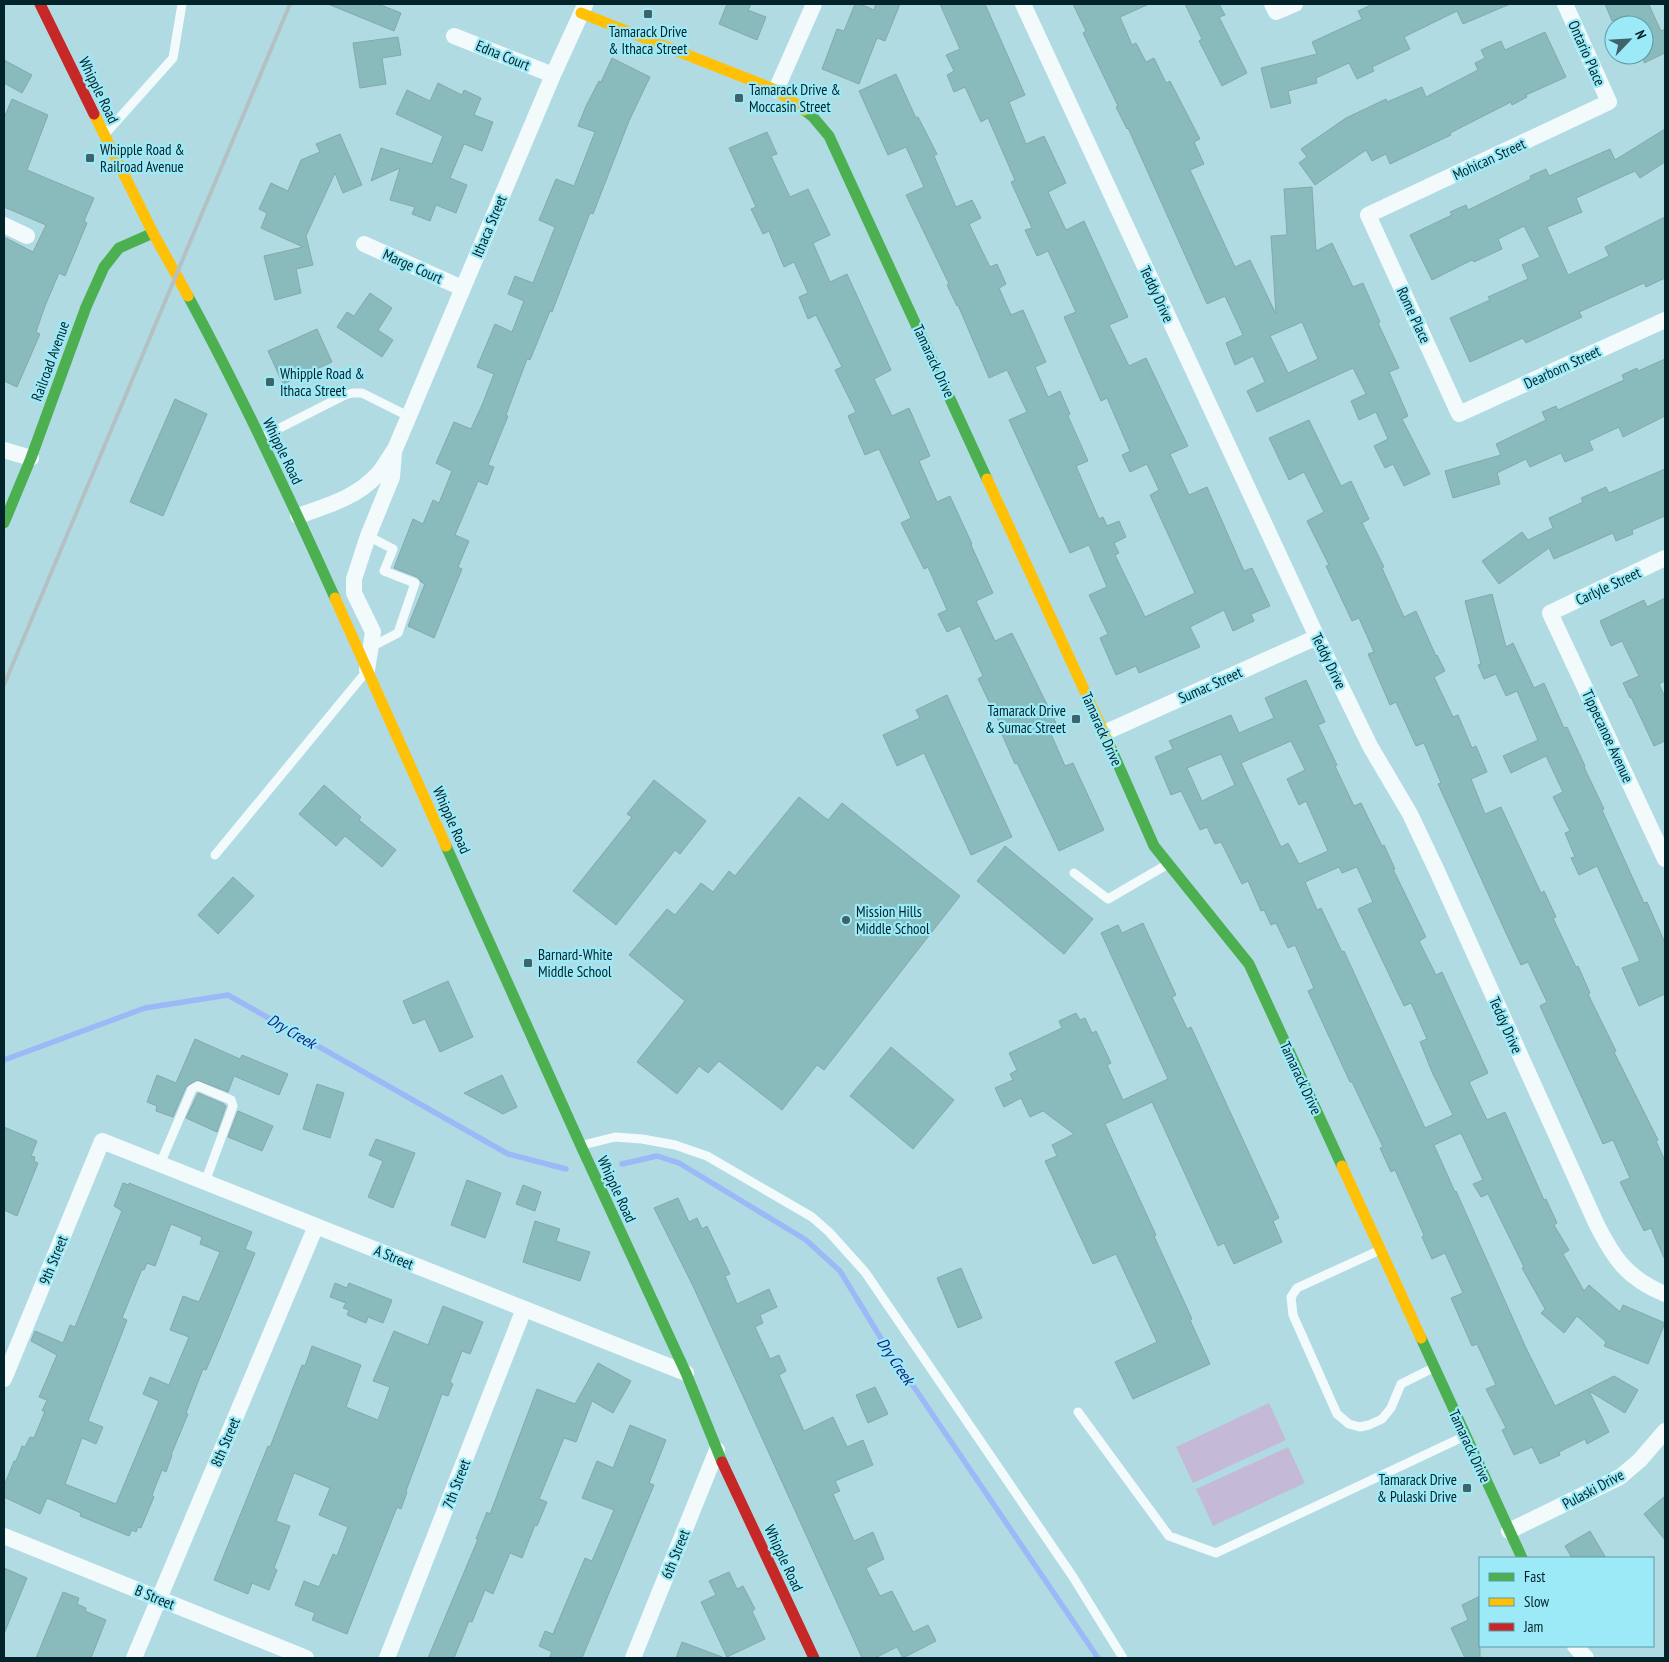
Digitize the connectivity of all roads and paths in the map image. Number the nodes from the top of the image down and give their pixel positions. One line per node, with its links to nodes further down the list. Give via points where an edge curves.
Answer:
1 (40, 4): 13 (street, Whipple Road)
2 (182, 4): 13 (lane, via 173,58)
3 (814, 4): 11 (street)
4 (1022, 4): 32 (street, Teddy Drive)
5 (1295, 4): 8 (street)
6 (1565, 4): 12 (street, Ontario Place)
7 (583, 8): 10 (street, Ithaca Street); 11 (street, Tamarack Drive)
8 (1274, 8)
9 (454, 36): 10 (street, Edna Court)
10 (553, 75): 19 (street, Ithaca Street)
11 (776, 90): 35 (street, Tamarack Drive, via 813,117 830,136)
12 (1610, 102): 14 (street, Mohican Street)
13 (104, 135): 16 (street, Whipple Road)
14 (1368, 215): 21 (street, Rome Place)
15 (4, 225): 17 (street)
16 (153, 232): 23 (street, Whipple Road, via 221,357); 26 (street, Railroad Avenue, via 119,248 104,267 86,307)
17 (27, 236)
18 (364, 244): 19 (street, Marge Court)
19 (462, 288): 22 (street, Ithaca Street)
20 (1665, 320): 21 (street, Dearborn Street)
21 (1459, 414)
22 (408, 416): 23 (lane, via 362,393 353,393); 24 (street, Ithaca Street)
23 (260, 439): 27 (street, Whipple Road)
24 (395, 449): 27 (street, Ithaca Street, via 378,474 362,489); 29 (street, Ithaca Street, via 392,477)
25 (4, 450): 26 (street)
26 (31, 458): 28 (street, Railroad Avenue)
27 (298, 516): 34 (street, Whipple Road)
28 (4, 523)
29 (368, 536): 33 (street, Ithaca Street, via 354,579 354,593 373,632); 33 (lane, via 393,549 384,571 415,584 398,633)
30 (1665, 558): 31 (street, Carlyle Street)
31 (1550, 613): 37 (street, Tippecanoe Avenue)
32 (1317, 637): 35 (street, Sumac Street); 46 (street, Teddy Drive, via 1370,746 1414,822 1603,1238 1633,1276)
33 (371, 647): 34 (street, Ithaca Street)
34 (368, 670): 36 (lane); 41 (street, Whipple Road)
35 (1104, 733): 38 (street, Tamarack Drive, via 1154,846)
36 (215, 855)
37 (1665, 859)
38 (1168, 864): 39 (lane, via 1108,899); 45 (street, Tamarack Drive, via 1249,964)
39 (1074, 873)
40 (102, 1141): 42 (street, A Street); 50 (street, 9th Street)
41 (580, 1146): 49 (street, Whipple Road); 65 (lane, via 615,1137 642,1139 675,1145 707,1156 812,1217 829,1232 870,1281 1073,1577)
42 (160, 1164): 43 (street, A Street); 43 (lane, via 192,1089 198,1086 231,1100 233,1106)
43 (205, 1182): 44 (street, A Street)
44 (316, 1226): 47 (street, A Street); 58 (street, 8th Street)
45 (1380, 1250): 48 (street, Tamarack Drive); 48 (lane, via 1297,1288 1291,1297 1293,1315 1337,1414 1349,1424 1360,1427 1382,1419 1402,1384)
46 (1665, 1294)
47 (524, 1309): 49 (street, A Street); 62 (street, 7th Street)
48 (1434, 1367): 53 (street, Tamarack Drive)
49 (686, 1373): 54 (street, Whipple Road)
50 (4, 1379)
51 (1078, 1412): 53 (lane, via 1169,1536 1216,1553)
52 (1665, 1431): 55 (street, Pulaski Drive, via 1620,1477)
53 (1465, 1436): 55 (street, Tamarack Drive)
54 (717, 1450): 63 (street, 6th Street); 64 (street, Whipple Road)
55 (1509, 1531): 57 (street, Tamarack Drive)
56 (4, 1536): 58 (street, B Street)
57 (1522, 1557)
58 (159, 1599): 60 (street, 8th Street); 61 (street, B Street)
59 (1576, 1647): 66 (street)
60 (134, 1658)
61 (306, 1658)
62 (387, 1658)
63 (633, 1658)
64 (814, 1658)
65 (1123, 1658)
66 (1586, 1658)

